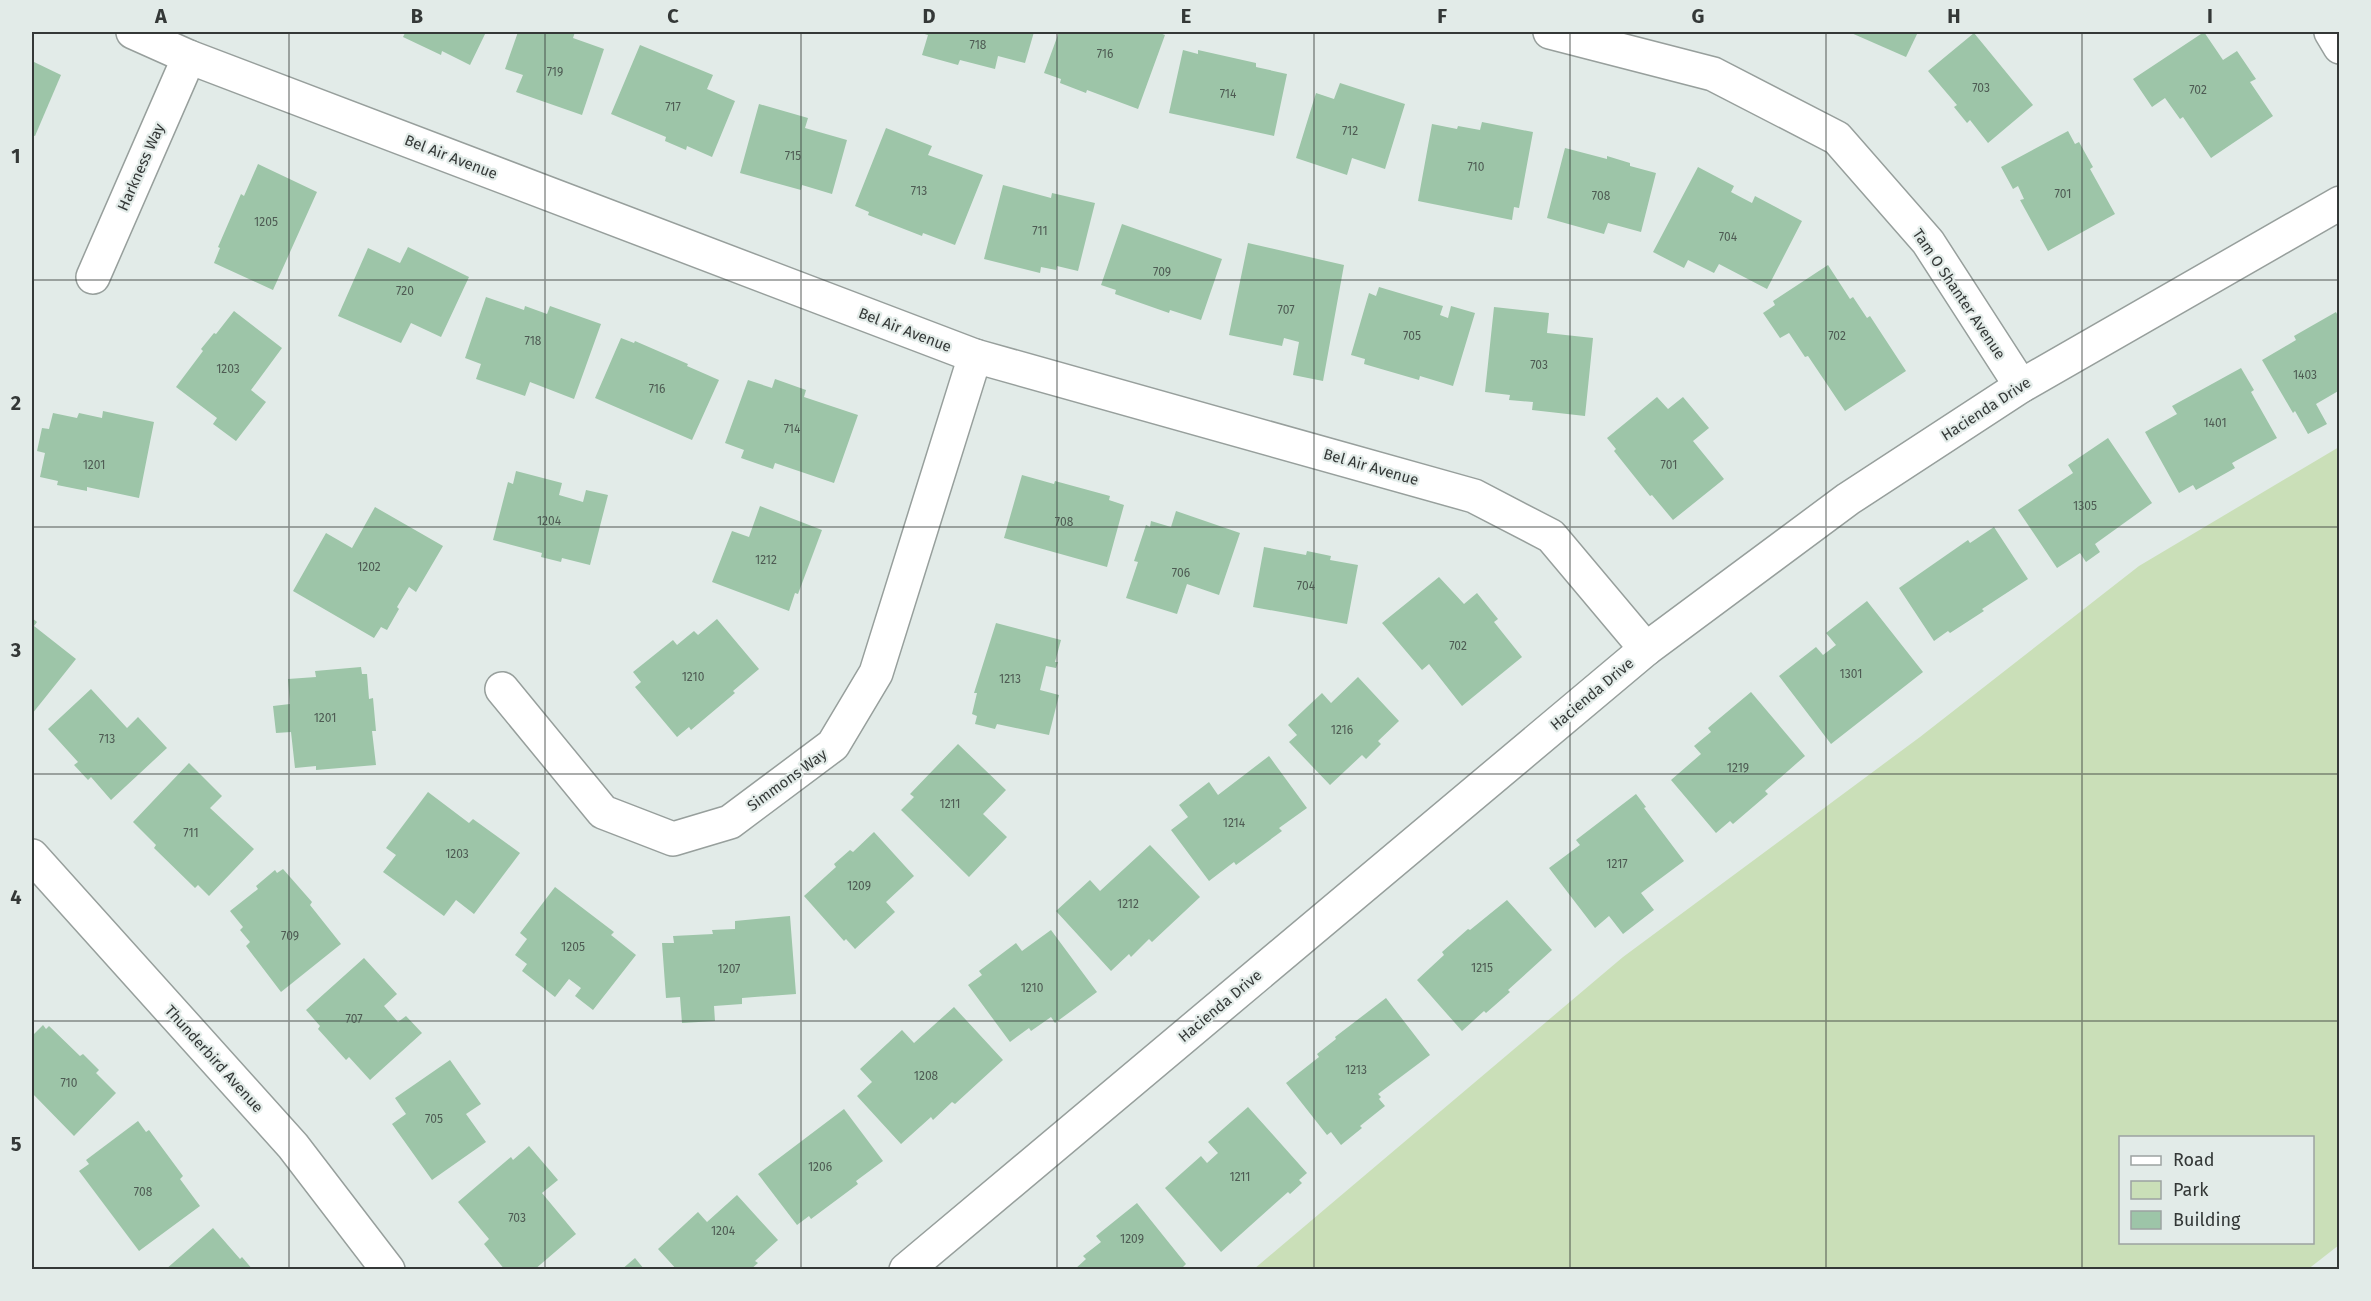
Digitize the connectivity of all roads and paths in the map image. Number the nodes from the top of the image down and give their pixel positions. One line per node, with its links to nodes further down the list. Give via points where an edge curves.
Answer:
1 (133, 32): 5 (street, Bel Air Avenue)
2 (1550, 32): 9 (street, Tam O Shanter Avenue, via 1713,74 1837,138 1928,242)
3 (2331, 32): 4 (street)
4 (2340, 47)
5 (189, 57): 7 (street, Harkness Way); 8 (street, Bel Air Avenue)
6 (2340, 204): 9 (street, Hacienda Drive)
7 (93, 277)
8 (975, 356): 10 (street, Bel Air Avenue, via 1474,496 1551,536); 11 (street, Simmons Way, via 876,673 833,745 730,822 673,839 603,812)
9 (2021, 386): 10 (street, Hacienda Drive, via 1848,499)
10 (1646, 650): 14 (street, Hacienda Drive)
11 (502, 688)
12 (32, 856): 13 (street, Thunderbird Avenue, via 293,1146)
13 (388, 1269)
14 (906, 1269)

